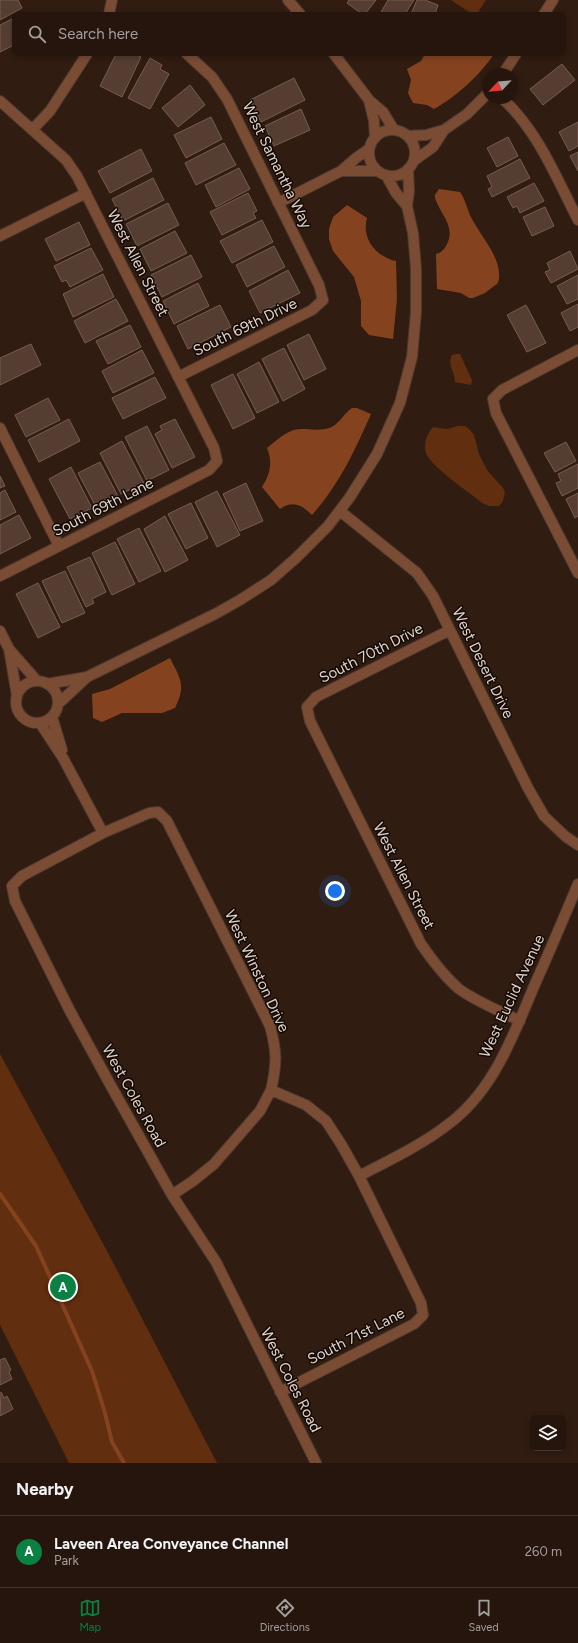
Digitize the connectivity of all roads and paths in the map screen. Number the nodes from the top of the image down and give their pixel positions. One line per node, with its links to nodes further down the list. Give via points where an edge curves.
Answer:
1 (112, 0): 4 (street)
2 (288, 0): 5 (street)
3 (553, 0): 6 (street)
4 (109, 12)
5 (298, 12)
6 (545, 12)
7 (86, 56): 16 (street, via 50,111)
8 (190, 56): 27 (street, West Samantha Way, via 212,78 227,99)
9 (336, 56): 13 (street)
10 (515, 56): 11 (street)
11 (507, 68)
12 (482, 99): 18 (street, via 467,114)
13 (369, 100): 17 (street, via 383,112); 20 (street)
14 (0, 101): 16 (street, West Allen Street)
15 (508, 104): 29 (street, via 533,133)
16 (32, 130): 26 (street, West Allen Street, via 66,160)
17 (394, 130): 19 (street); 20 (street, via 383,131)
18 (444, 130): 19 (street); 22 (street, via 433,148)
19 (408, 136): 22 (street, via 416,153)
20 (375, 138): 21 (street)
21 (369, 149): 24 (street); 25 (street, via 372,164)
22 (414, 160): 23 (street)
23 (408, 169): 25 (street, via 399,176); 28 (street, via 409,191)
24 (341, 171): 25 (street); 27 (street)
25 (381, 173): 28 (street)
26 (86, 193): 30 (street); 33 (street, West Allen Street)
27 (278, 203): 31 (street, West Samantha Way, via 319,284)
28 (406, 206): 36 (street, via 413,233 416,269 412,356 400,403 377,454)
29 (578, 220)
30 (0, 236)
31 (323, 300): 33 (street, South 69th Drive, via 312,310)
32 (578, 350): 38 (street, via 502,390 493,399 496,413)
33 (178, 377): 35 (street, West Allen Street, via 214,448)
34 (0, 428): 37 (street)
35 (217, 461): 37 (street, South 69th Lane, via 209,470)
36 (340, 511): 40 (street, West Desert Drive, via 417,574 433,596); 43 (street, via 328,526 271,580 215,614)
37 (60, 546): 39 (street, South 69th Lane)
38 (578, 573)
39 (0, 576)
40 (450, 630): 47 (street, South 70th Drive, via 316,697); 53 (street, West Desert Drive, via 544,816)
41 (0, 631): 42 (street)
42 (9, 649): 44 (street); 45 (street)
43 (87, 677): 44 (street); 46 (street)
44 (42, 682): 45 (street, via 24,685); 46 (street, via 55,691)
45 (17, 696): 49 (street, via 17,710 21,716 27,721)
46 (58, 704): 48 (street)
47 (307, 707): 55 (street, West Allen Street, via 310,721 421,944 436,966 460,989)
48 (52, 717): 49 (street); 50 (street)
49 (40, 723): 50 (street)
50 (64, 758): 52 (street)
51 (158, 812): 52 (street, West Coles Road, via 149,813); 56 (street, West Winston Drive, via 166,821 270,1026 276,1046 276,1068)
52 (103, 833): 58 (street, West Coles Road, via 22,876 12,886 15,901 70,1011)
53 (578, 845)
54 (578, 884): 55 (street, West Euclid Avenue)
55 (520, 1021): 57 (street, West Euclid Avenue, via 504,1056 473,1102 435,1135)
56 (271, 1090): 57 (street, via 306,1105 326,1121); 58 (street, West Winston Drive, via 260,1111 214,1164)
57 (359, 1176): 59 (street, South 71st Lane, via 421,1303 423,1315 414,1324)
58 (172, 1195): 59 (street, West Coles Road, via 216,1262)
59 (280, 1392): 60 (street, West Coles Road)
60 (316, 1463)

